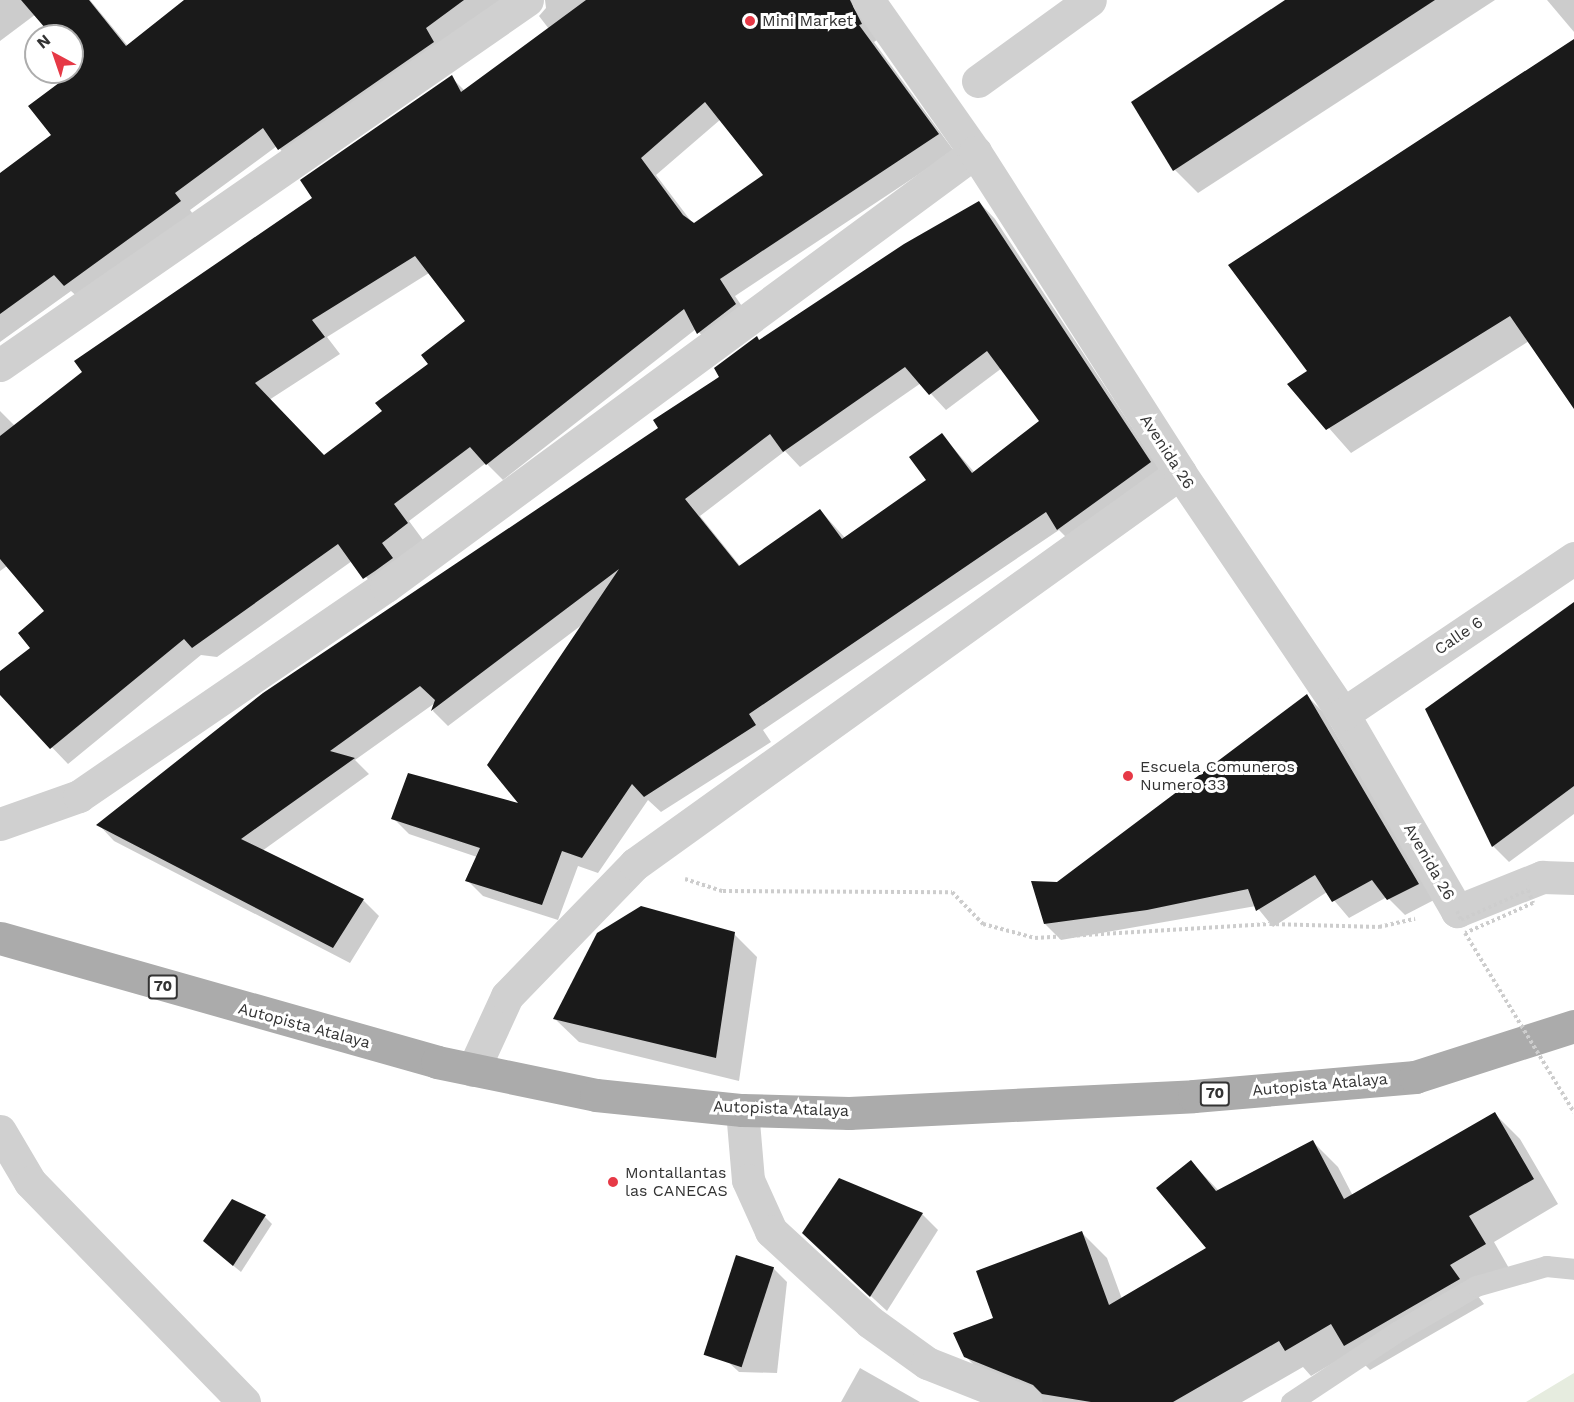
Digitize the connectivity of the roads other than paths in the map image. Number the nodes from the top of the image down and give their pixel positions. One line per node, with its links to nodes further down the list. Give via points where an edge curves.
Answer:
1 (527, 0): 6 (street)
2 (868, 0): 5 (street, Avenida 26)
3 (1090, 0): 4 (street)
4 (978, 81)
5 (975, 152): 7 (street, Avenida 26); 10 (street, via 386,586 79,796)
6 (0, 365)
7 (1180, 473): 9 (street, Avenida 26); 14 (street, via 635,864 507,996)
8 (1574, 558): 9 (street, Calle 6)
9 (1343, 714): 11 (street, Avenida 26, via 1451,912 1542,877)
10 (0, 824)
11 (1574, 878)
12 (0, 938): 14 (main road, Autopista Atalaya / 70, via 305,1027)
13 (1574, 1026): 15 (main road, Autopista Atalaya / 70, via 1415,1077 1194,1096 849,1113)
14 (474, 1070): 15 (main road, Autopista Atalaya / 70, via 596,1095)
15 (742, 1110): 21 (street, via 748,1180 771,1231 870,1322 927,1363)
16 (0, 1131): 18 (street)
17 (0, 1172): 18 (street)
18 (30, 1182): 20 (street)
19 (1574, 1269): 22 (lane, via 1546,1266 1476,1286 1398,1331)
20 (244, 1402)
21 (1026, 1402)
22 (1291, 1402)

